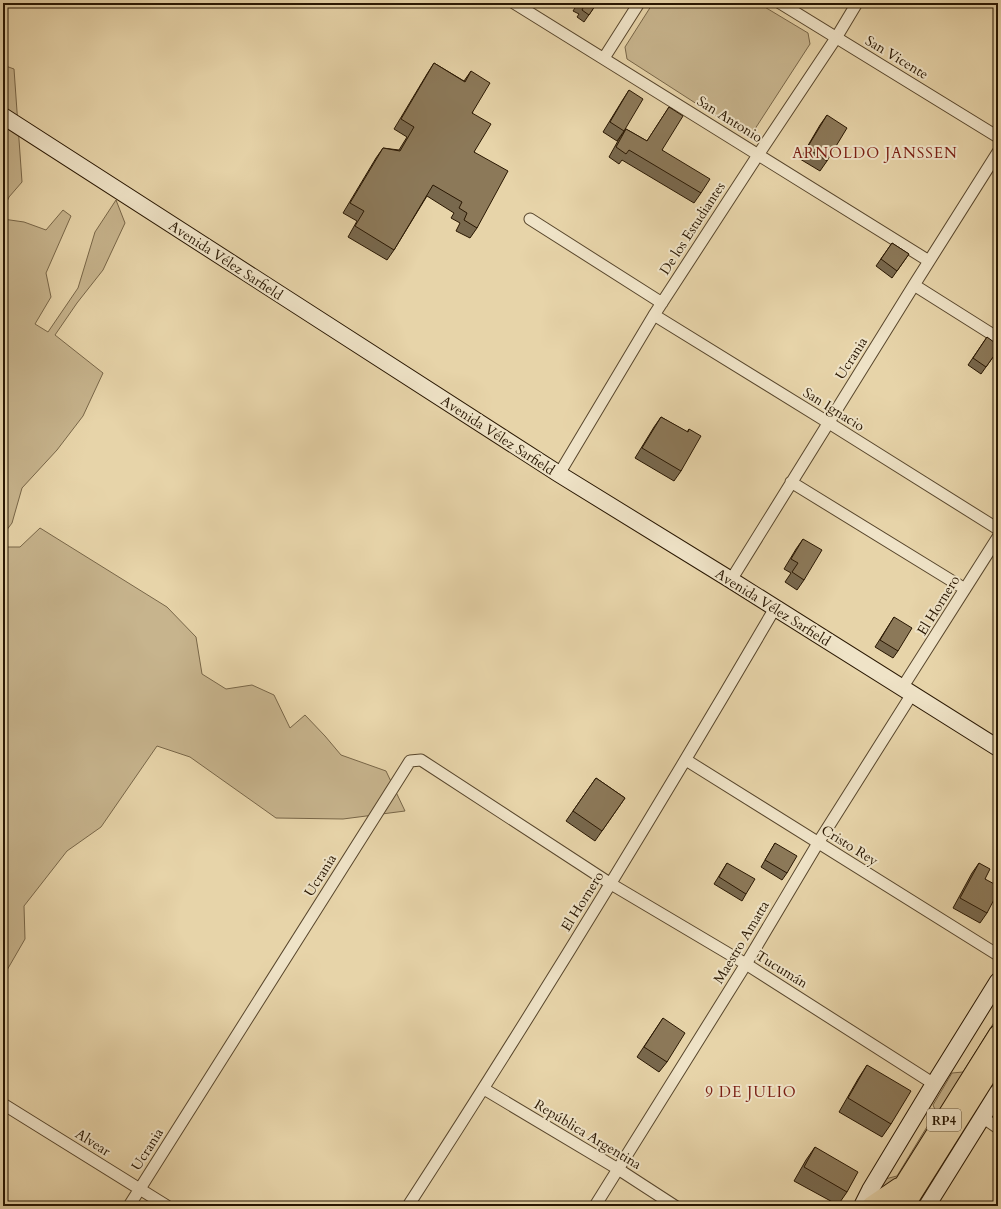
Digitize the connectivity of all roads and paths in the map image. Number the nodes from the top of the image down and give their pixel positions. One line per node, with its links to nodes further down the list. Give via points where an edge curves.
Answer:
1 (514, 3): 6 (street, San Antonio)
2 (639, 3): 6 (street)
3 (780, 3): 5 (street, San Vicente)
4 (857, 3): 5 (street, De los Estudiantes)
5 (836, 38): 8 (street, San Vicente); 10 (street, De los Estudiantes)
6 (604, 58): 10 (street, San Antonio)
7 (3, 116): 18 (main road, Avenida Vélez Sarfield)
8 (998, 137)
9 (998, 152): 12 (street, Ucrania)
10 (758, 155): 12 (street, San Antonio); 14 (street, De los Estudiantes)
11 (530, 219): 14 (street)
12 (929, 261): 13 (street, Ucrania)
13 (914, 285): 16 (street); 17 (street, Ucrania)
14 (662, 303): 15 (street, De los Estudiantes)
15 (654, 315): 17 (street, San Ignacio); 18 (street, De los Estudiantes)
16 (998, 338)
17 (829, 423): 19 (street, Ucrania); 20 (street, San Ignacio)
18 (559, 474): 22 (main road, Avenida Vélez Sarfield)
19 (791, 482): 22 (street, Ucrania); 23 (street)
20 (998, 529)
21 (998, 537): 23 (street, El Hornero)
22 (731, 580): 24 (main road, Avenida Vélez Sarfield)
23 (965, 589): 25 (street, El Hornero)
24 (775, 608): 25 (main road, Avenida Vélez Sarfield); 27 (street, El Hornero)
25 (907, 691): 26 (main road, Avenida Vélez Sarfield); 28 (street, Maestro Amatta)
26 (997, 745)
27 (686, 760): 28 (street, Cristo Rey); 29 (street, El Hornero)
28 (818, 843): 30 (street, Cristo Rey); 31 (street, Maestro Amatta)
29 (611, 884): 31 (street, Tucumán); 36 (street, El Hornero); 43 (street, Ucrania, via 422,760 410,761)
30 (998, 955)
31 (746, 964): 35 (street, Tucumán); 41 (street, Maestro Amatta)
32 (998, 982): 35 (main road)
33 (998, 1034): 42 (main road, RP4)
34 (998, 1058): 52 (main road, RP4)
35 (934, 1084): 49 (main road)
36 (484, 1089): 41 (street, República Argentina); 46 (street, El Hornero)
37 (998, 1092): 39 (main road)
38 (3, 1104): 43 (street, Alvear)
39 (982, 1117): 40 (street); 53 (main road)
40 (998, 1128)
41 (618, 1169): 47 (street, Maestro Amatta); 48 (street, República Argentina)
42 (905, 1183): 50 (main road); 51 (main road, RP4)
43 (140, 1189): 44 (street, Ucrania); 45 (street, Alvear)
44 (129, 1206)
45 (167, 1206)
46 (408, 1206)
47 (595, 1206)
48 (675, 1206)
49 (862, 1206)
50 (871, 1206)
51 (890, 1206)
52 (905, 1206)
53 (926, 1206)

